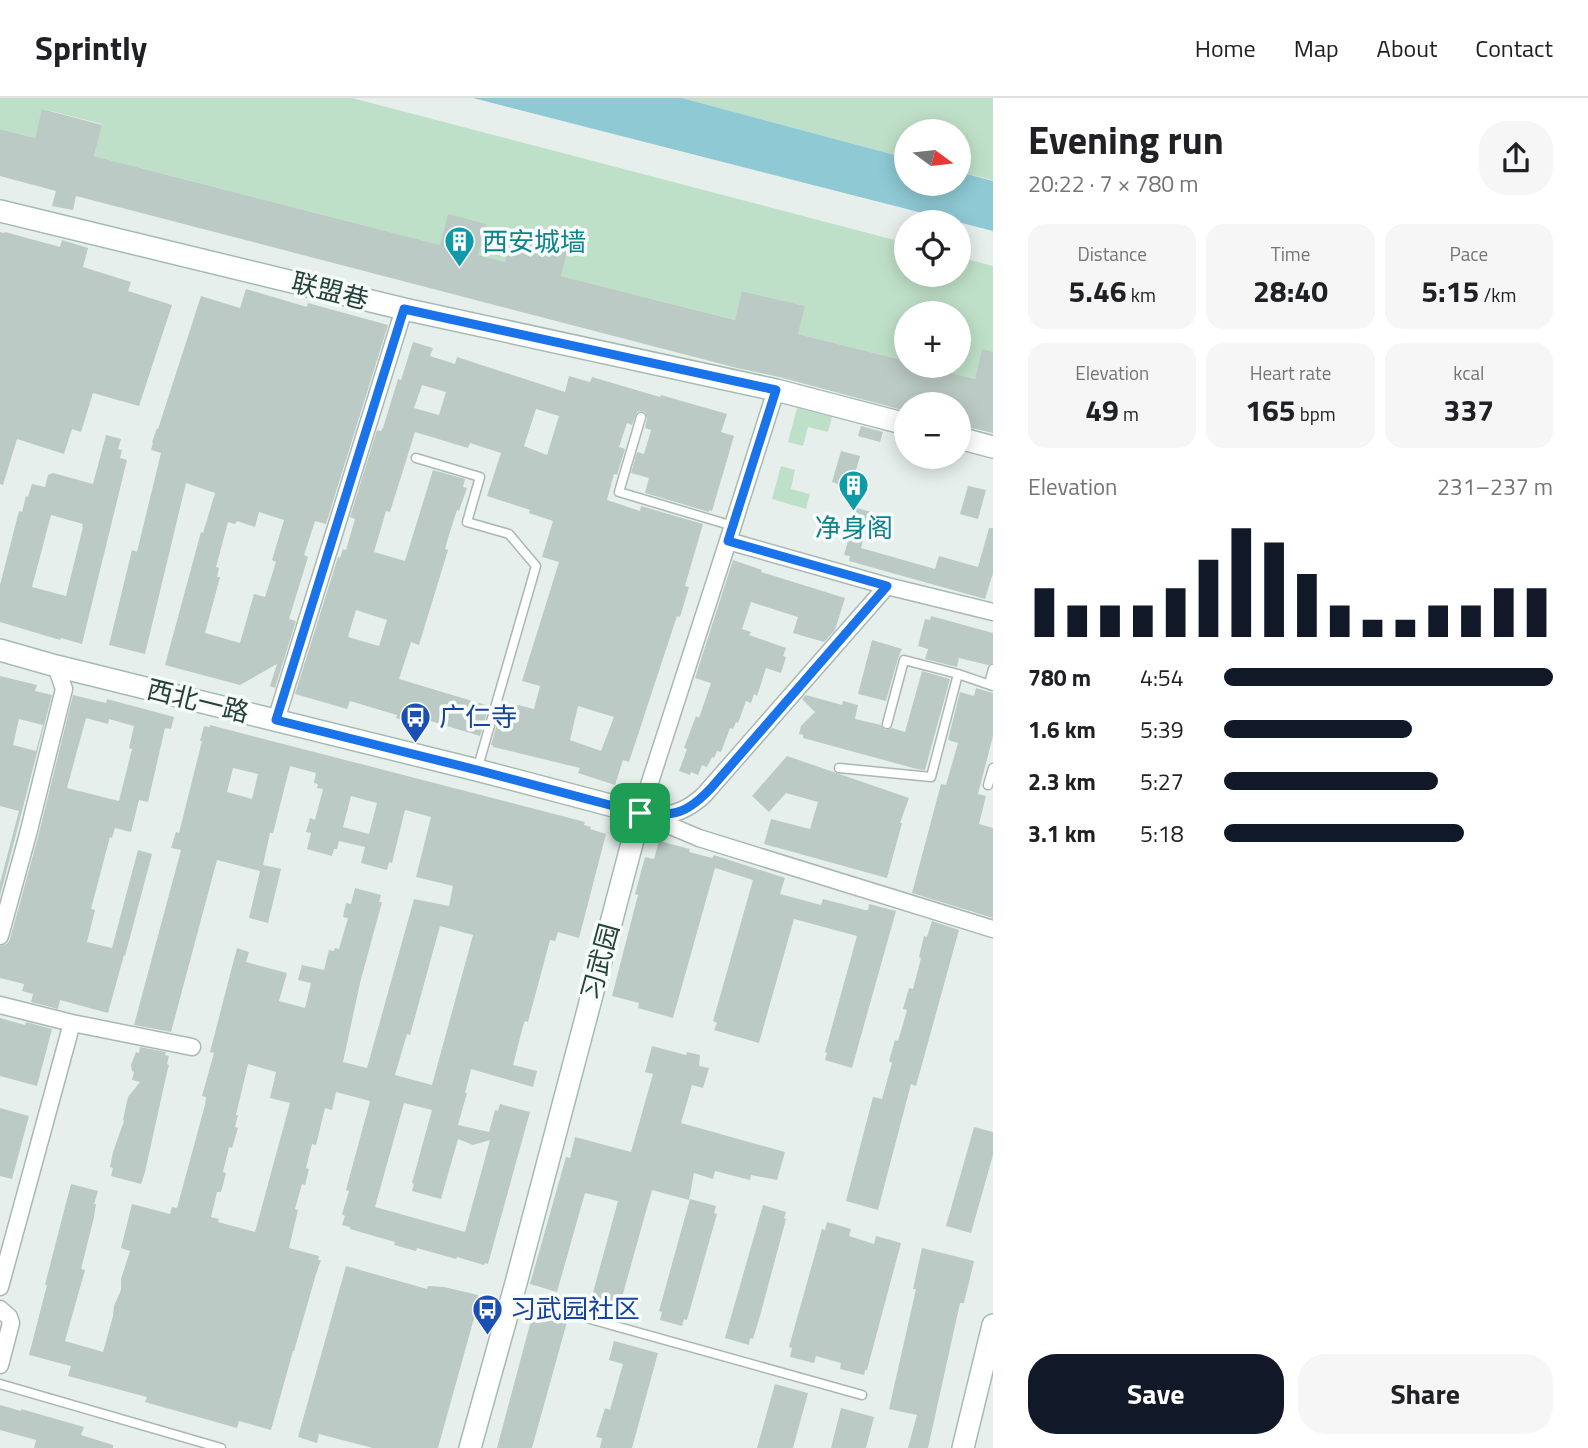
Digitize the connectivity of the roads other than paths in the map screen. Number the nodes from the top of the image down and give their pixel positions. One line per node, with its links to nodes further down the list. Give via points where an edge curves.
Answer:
1 (0, 211): 2 (street, 联盟巷)
2 (404, 309): 3 (street, 联盟巷); 17 (street)
3 (776, 390): 5 (street, 联盟巷); 9 (street)
4 (642, 417): 9 (lane, via 619,492)
5 (894, 421)
6 (971, 441): 7 (street)
7 (993, 447)
8 (416, 458): 21 (lane, via 480,477 467,522 509,534 536,566)
9 (731, 534): 10 (street); 23 (street)
10 (887, 586): 11 (street); 23 (street, via 704,795 673,814)
11 (993, 612)
12 (0, 650): 13 (street, 西北一路)
13 (56, 666): 17 (street, 西北一路); 25 (street, via 64,689)
14 (993, 669): 16 (lane)
15 (958, 674): 16 (lane); 18 (lane, via 904,660); 19 (lane, via 931,777)
16 (991, 685)
17 (276, 720): 21 (street, 西北一路)
18 (887, 724)
19 (839, 768)
20 (993, 768): 22 (lane)
21 (477, 770): 23 (street, 西北一路)
22 (988, 785)
23 (640, 813): 24 (street, via 699,838); 30 (street, 习武园)
24 (993, 929)
25 (0, 936)
26 (0, 1005): 27 (street)
27 (72, 1023): 28 (street); 29 (street)
28 (192, 1047)
29 (0, 1287)
30 (512, 1297): 35 (lane); 37 (street, 习武园)
31 (0, 1309): 33 (street, via 11,1321)
32 (993, 1325): 38 (street)
33 (0, 1365)
34 (0, 1384): 36 (lane)
35 (862, 1395)
36 (221, 1448)
37 (470, 1448)
38 (963, 1448)

